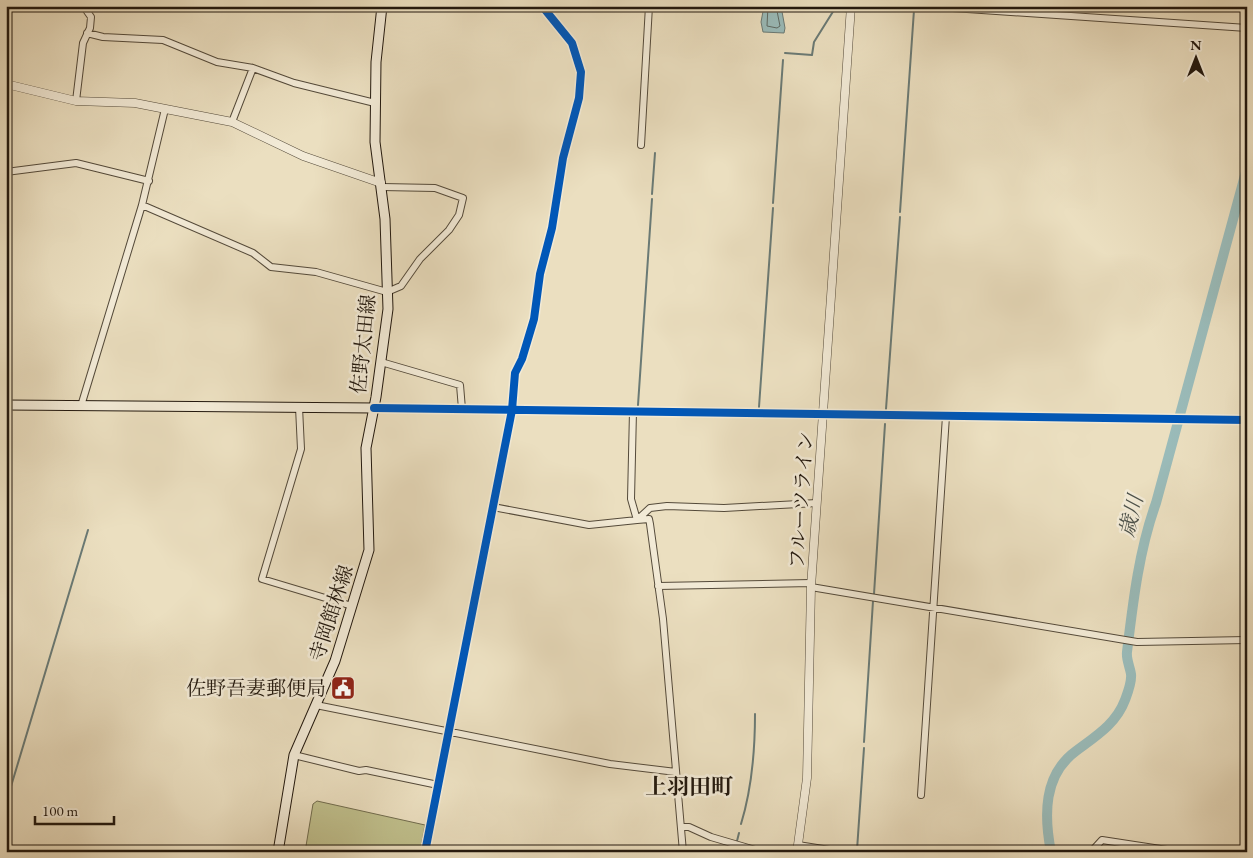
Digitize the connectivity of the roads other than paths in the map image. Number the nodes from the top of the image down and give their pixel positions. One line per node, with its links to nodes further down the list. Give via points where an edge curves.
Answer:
1 (73, 6): 2 (street)
2 (81, 6): 10 (street, via 90,14)
3 (382, 6): 14 (main road, 佐野太田線)
4 (542, 6): 29 (street, via 572,43 581,72 579,98 563,158 534,319 515,373)
5 (649, 6): 17 (street)
6 (835, 6): 8 (street)
7 (923, 6): 9 (street)
8 (850, 7): 31 (street, フルーツライン)
9 (1247, 28)
10 (87, 33): 11 (street, via 103,37 164,40 216,62); 13 (street)
11 (253, 68): 14 (street, via 294,83); 16 (street)
12 (6, 84): 13 (street)
13 (76, 100): 15 (street, via 135,103)
14 (375, 103): 20 (main road, 佐野太田線, via 375,142)
15 (165, 109): 16 (street); 19 (street)
16 (232, 122): 20 (street, via 303,156)
17 (641, 145)
18 (6, 172): 19 (street, via 76,163)
19 (149, 181): 21 (street)
20 (381, 185): 22 (main road, 佐野太田線, via 386,219); 22 (street, via 435,188 464,198 460,215 449,230 420,260 402,286)
21 (142, 206): 22 (street, via 248,251 271,267 316,272); 25 (street)
22 (388, 292): 23 (main road, 佐野太田線)
23 (381, 362): 27 (main road, 佐野太田線); 28 (street, via 460,385)
24 (6, 406): 25 (main road, 佐野太田線)
25 (81, 406): 26 (main road, 佐野太田線)
26 (299, 407): 27 (main road, 佐野太田線); 39 (street, via 301,449 262,579)
27 (374, 408): 28 (street); 39 (main road, 寺岡館林線, via 365,454 369,550)
28 (462, 409): 29 (street)
29 (512, 410): 30 (street); 35 (street)
30 (633, 411): 31 (street); 36 (street, via 631,499)
31 (823, 415): 32 (street); 34 (street, フルーツライン)
32 (946, 416): 33 (street); 40 (street)
33 (1247, 420)
34 (817, 503): 36 (street, via 724,508 667,506 650,508); 37 (street, フルーツライン)
35 (493, 507): 36 (street, via 588,525); 43 (street)
36 (637, 520): 38 (street, via 649,519)
37 (811, 585): 38 (street); 40 (street); 49 (street, フルーツライン, via 807,778)
38 (658, 586): 45 (street)
39 (352, 606): 42 (main road, 寺岡館林線, via 335,661)
40 (933, 608): 41 (street, via 1134,642); 47 (street)
41 (1247, 640)
42 (316, 705): 43 (street); 44 (main road, 寺岡館林線)
43 (448, 731): 45 (street, via 610,764); 46 (street)
44 (294, 755): 46 (street); 50 (main road, 寺岡館林線)
45 (676, 772): 48 (street)
46 (438, 785): 51 (street)
47 (922, 795)
48 (680, 827): 52 (street); 53 (street, via 689,827)
49 (797, 848): 54 (street)
50 (278, 852)
51 (425, 852)
52 (682, 852)
53 (762, 852)
54 (842, 852)
55 (1090, 852): 56 (street, via 1102,840)
56 (1180, 852)

